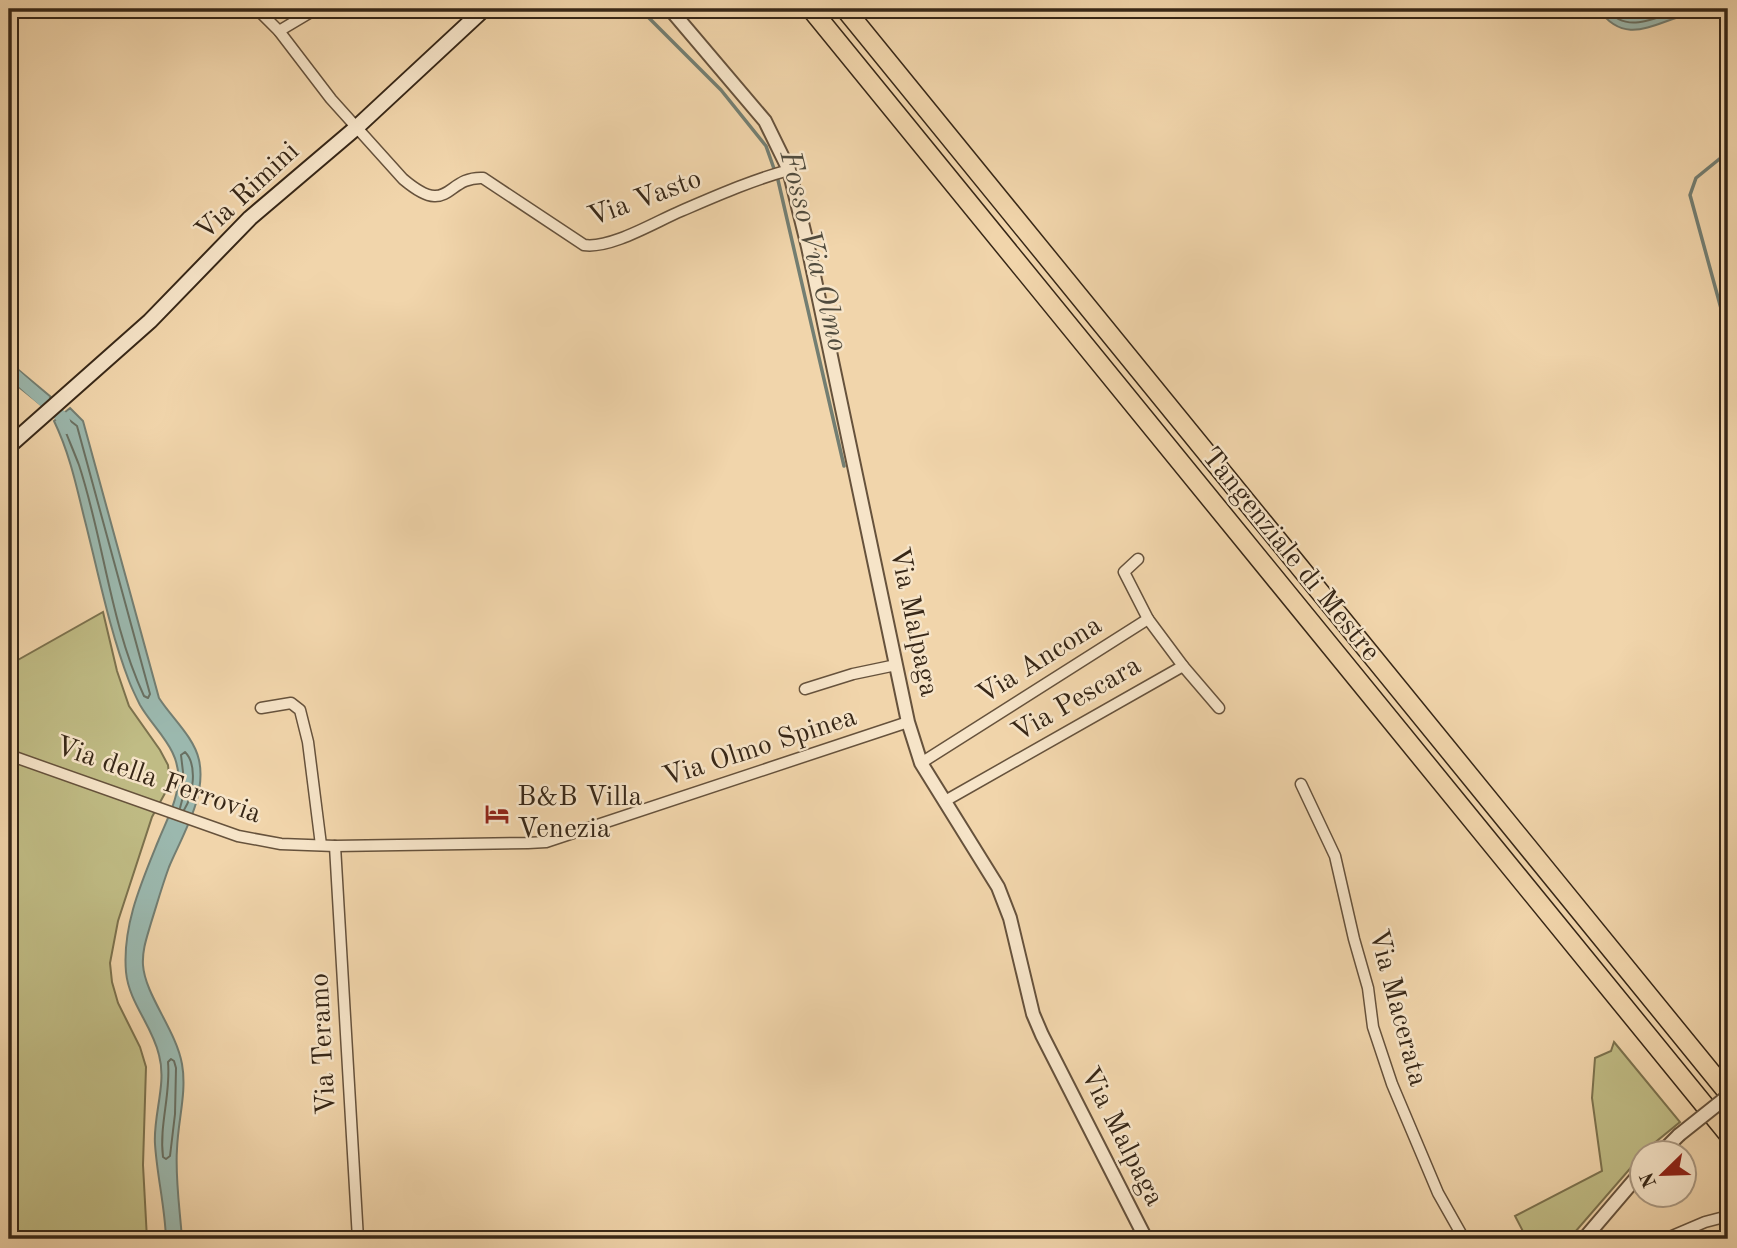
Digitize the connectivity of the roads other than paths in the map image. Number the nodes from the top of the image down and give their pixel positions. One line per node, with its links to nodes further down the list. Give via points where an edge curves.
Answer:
1 (257, 9): 7 (street)
2 (316, 9): 7 (street)
3 (484, 9): 8 (main road, Via Rimini)
4 (670, 9): 9 (street, Via Malpaga, via 765,121)
5 (811, 9): 26 (highway, Tangenziale di Mestre)
6 (845, 9): 25 (highway, Tangenziale di Mestre)
7 (279, 31): 8 (street)
8 (357, 128): 9 (street, Via Vasto, via 403,179 425,196 443,194 474,177 483,178 584,245 596,247); 10 (main road, Via Rimini, via 250,218 150,321)
9 (780, 172): 13 (street, Via Malpaga, via 808,247)
10 (11, 439)
11 (1138, 559): 12 (street, via 1125,572)
12 (1148, 619): 14 (street); 20 (street, Via Ancona)
13 (896, 665): 15 (street); 18 (street, Via Malpaga)
14 (1184, 666): 17 (street, Via Pescara); 22 (street, Via Pescara)
15 (805, 689)
16 (261, 708): 23 (street, via 291,704 300,710 309,742)
17 (1219, 708)
18 (908, 722): 20 (street, Via Malpaga); 24 (street, Via Olmo Spinea, via 546,842)
19 (9, 755): 23 (street, Via della Ferrovia, via 238,836)
20 (921, 764): 22 (street, Via Malpaga)
21 (1301, 784): 32 (street, Via Macerata, via 1335,856 1388,1074 1438,1193)
22 (944, 801): 31 (street, Via Malpaga, via 998,887 1033,1014)
23 (321, 845): 24 (street, Via della Ferrovia)
24 (335, 846): 30 (street, Via Teramo)
25 (1728, 1095): 27 (street, bridge)
26 (1728, 1134)
27 (1674, 1140)
28 (1628, 1188): 33 (street)
29 (1728, 1216): 34 (street)
30 (358, 1239)
31 (1146, 1239)
32 (1464, 1239)
33 (1584, 1239)
34 (1665, 1239)

